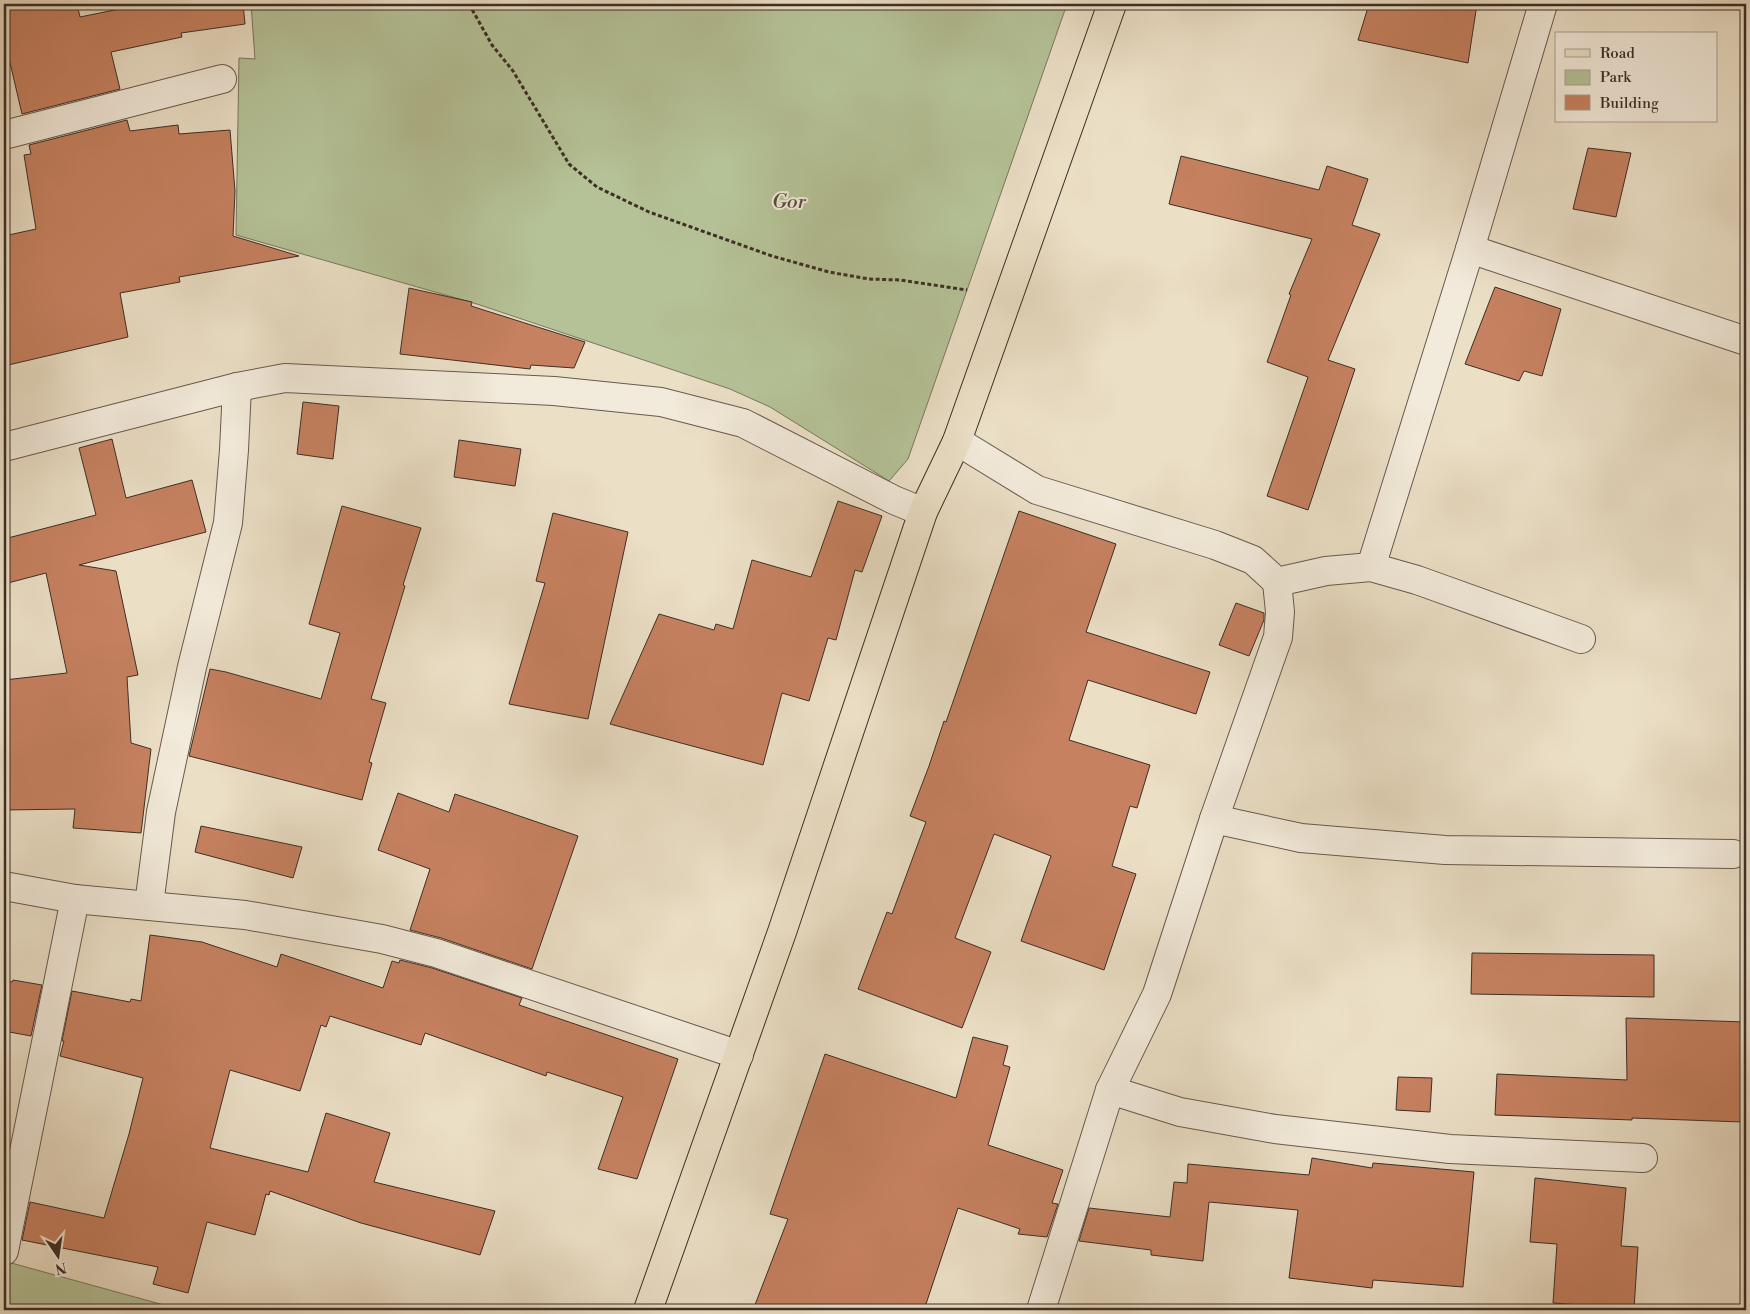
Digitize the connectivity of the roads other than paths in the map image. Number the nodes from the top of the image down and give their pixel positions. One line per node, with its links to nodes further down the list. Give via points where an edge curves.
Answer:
1 (1112, 4): 8 (main road)
2 (1543, 4): 5 (street)
3 (222, 79): 4 (street)
4 (4, 135)
5 (1470, 249): 6 (street); 11 (street)
6 (1746, 341)
7 (237, 388): 9 (street); 10 (street, via 285,378 554,391 661,402 743,422); 18 (street, via 228,523 165,793)
8 (957, 441): 10 (main road); 12 (street, via 1037,490 1215,544 1253,560)
9 (4, 447)
10 (923, 512): 19 (main road)
11 (1371, 567): 12 (street, via 1326,571); 13 (street, via 1417,580)
12 (1277, 582): 14 (street, via 1278,637)
13 (1581, 639)
14 (1214, 819): 15 (street, via 1301,838 1445,850); 20 (street, via 1157,994)
15 (1733, 854)
16 (4, 886): 17 (street)
17 (75, 899): 18 (street); 22 (street)
18 (149, 905): 19 (street, via 245,915 382,939 436,953)
19 (739, 1055): 23 (main road)
20 (1110, 1090): 21 (street, via 1180,1112 1275,1129 1450,1149); 24 (street)
21 (1642, 1158)
22 (4, 1251)
23 (648, 1310)
24 (1041, 1310)

